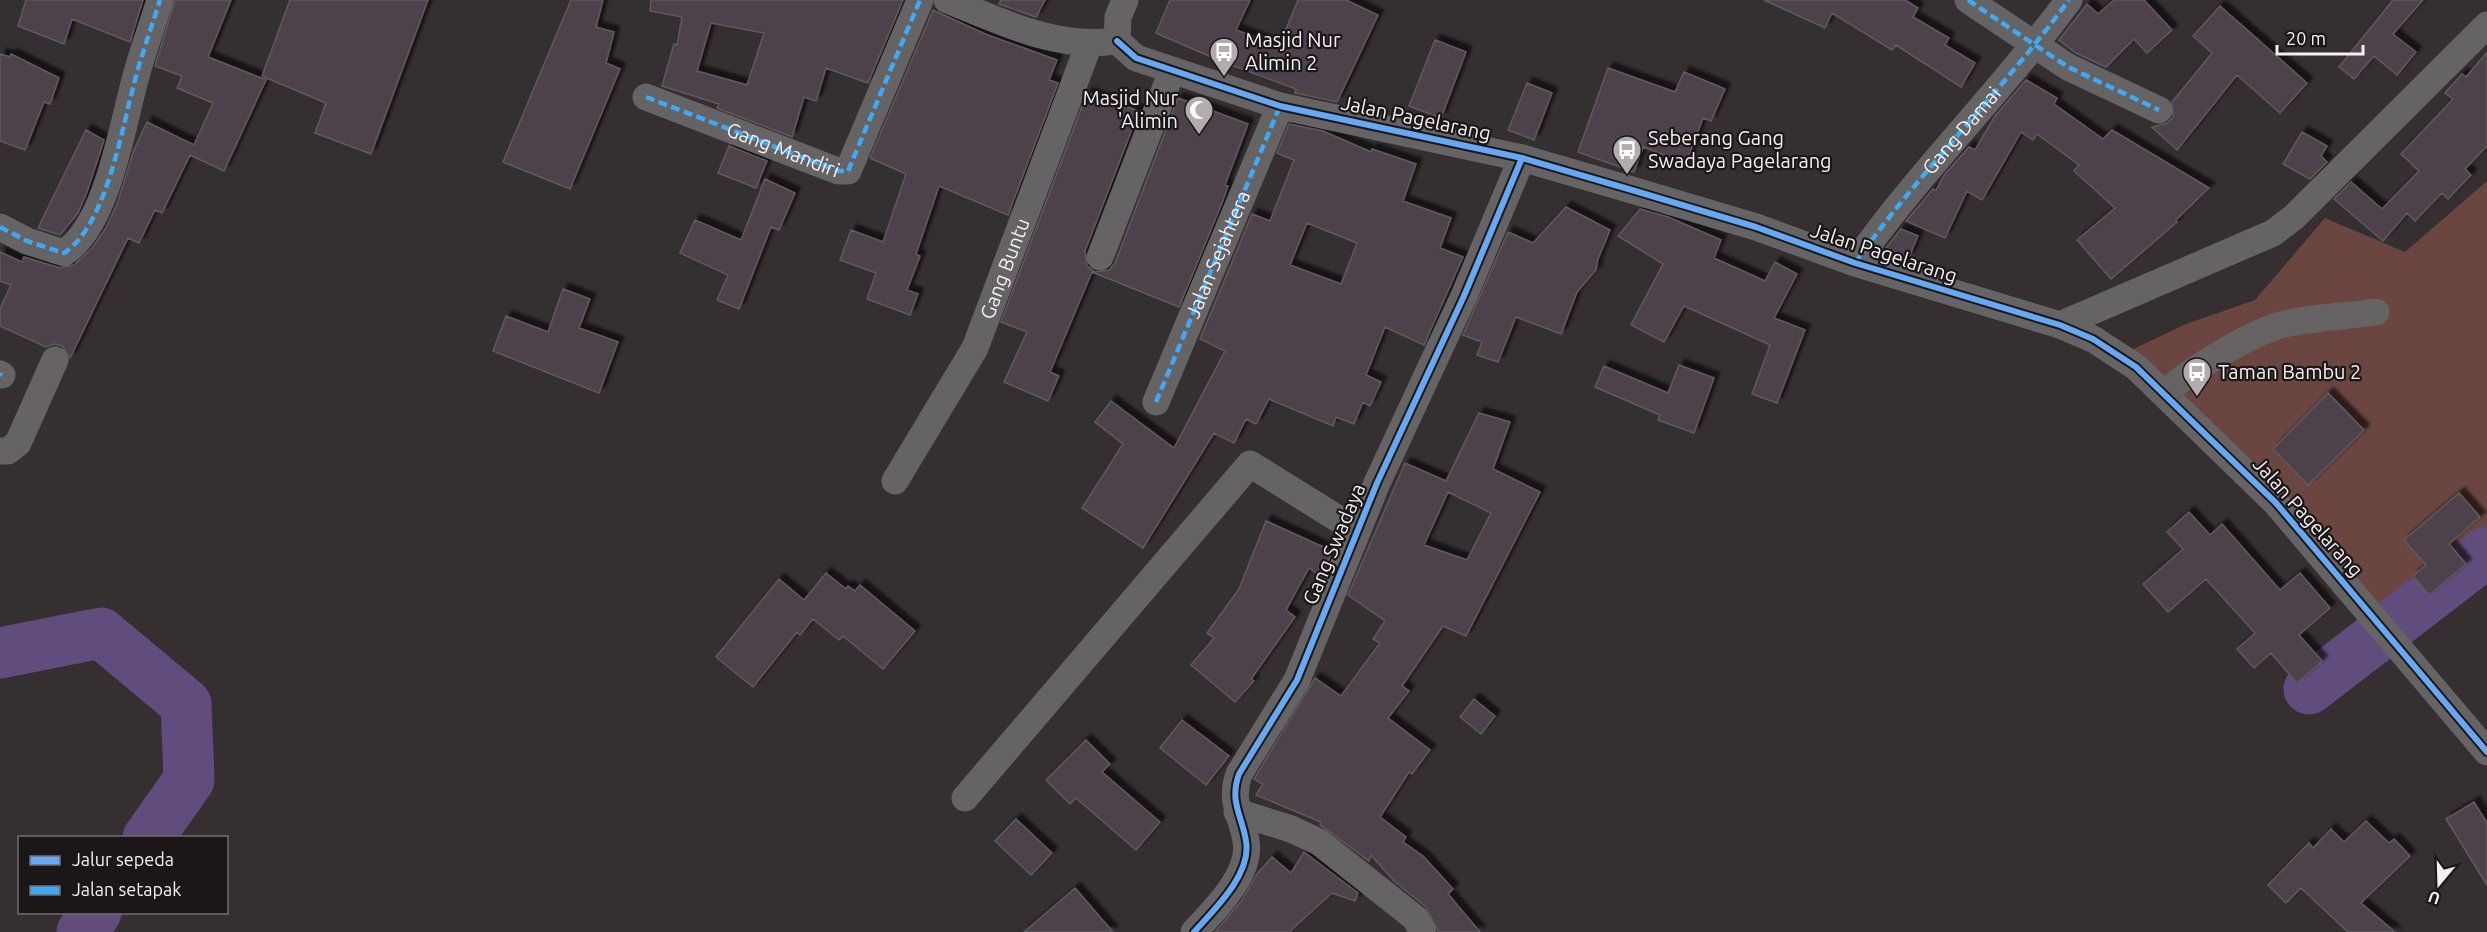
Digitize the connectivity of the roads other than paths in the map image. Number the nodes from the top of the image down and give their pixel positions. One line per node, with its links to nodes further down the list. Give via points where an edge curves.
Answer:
1 (160, 0): 16 (street, via 115,163 92,218 71,249 54,252)
2 (920, 0): 12 (street, Gang Mandiri, via 848,171 838,171)
3 (947, 0): 9 (street, via 1032,33)
4 (1125, 0): 8 (street, via 1118,17)
5 (1968, 0): 10 (street)
6 (2069, 0): 10 (street, Gang Damai)
7 (2487, 25): 20 (street, via 2294,217 2272,233)
8 (1117, 41): 9 (street); 11 (street, Jalan Pagelarang, via 1136,58)
9 (1089, 44): 25 (street, Gang Buntu, via 975,348)
10 (2035, 46): 14 (street, via 2077,72); 18 (street, Gang Damai, via 1895,209)
11 (1172, 71): 13 (street, Jalan Pagelarang); 17 (street)
12 (646, 97)
13 (1280, 106): 15 (street, Jalan Pagelarang); 23 (street, Jalan Sejahtera)
14 (2159, 110)
15 (1521, 158): 18 (street, Jalan Pagelarang, via 1756,227); 26 (street, Gang Swadaya, via 1464,296)
16 (0, 227)
17 (1100, 257)
18 (1855, 263): 20 (street, Jalan Pagelarang)
19 (2376, 312): 22 (street, via 2288,323 2260,332 2180,379)
20 (2060, 325): 22 (street, Jalan Pagelarang, via 2118,354)
21 (55, 360): 24 (street, via 18,443 8,451)
22 (2165, 393): 27 (street, Jalan Pagelarang, via 2276,503)
23 (1156, 402)
24 (0, 451)
25 (895, 481)
26 (1356, 531): 28 (street, via 1250,464); 29 (street, Gang Swadaya, via 1297,680 1233,788)
27 (2487, 752)
28 (965, 798)
29 (1237, 812): 30 (street, Gang Swadaya, via 1247,843 1245,863 1239,877); 31 (street, via 1319,842 1415,918)
30 (1194, 932)
31 (1423, 932)

